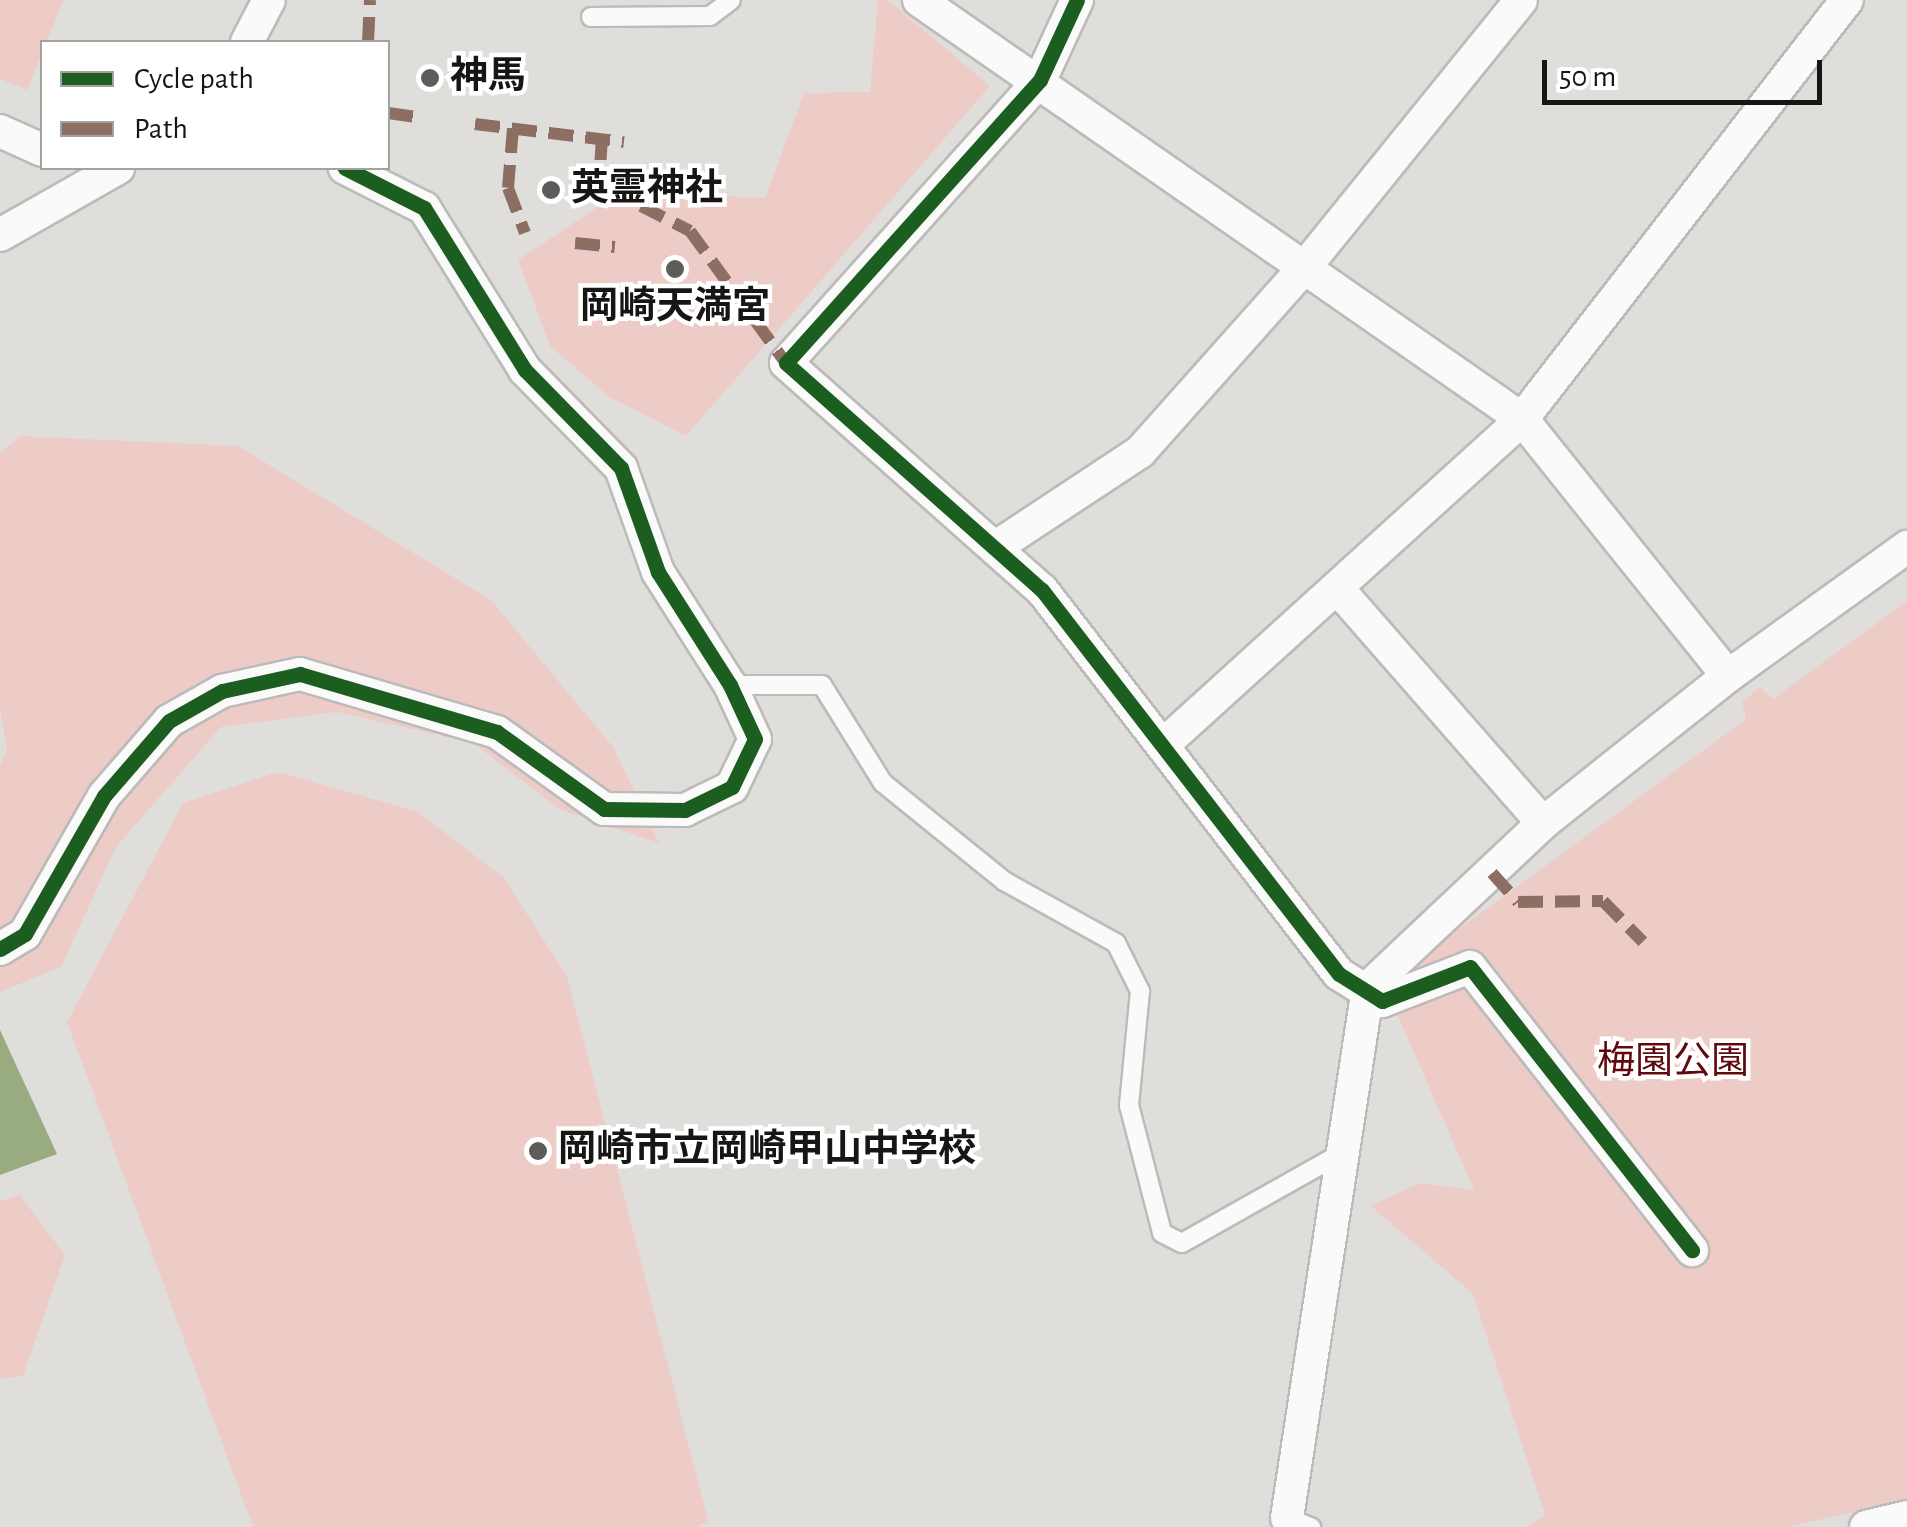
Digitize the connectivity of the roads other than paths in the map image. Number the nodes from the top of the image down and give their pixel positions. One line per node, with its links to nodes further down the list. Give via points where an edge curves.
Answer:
1 (269, 0): 8 (street)
2 (731, 0): 7 (lane, via 710,16)
3 (919, 0): 9 (street)
4 (1077, 0): 9 (street)
5 (1521, 0): 15 (street)
6 (1847, 0): 16 (street)
7 (591, 17)
8 (248, 40)
9 (1040, 80): 15 (street); 17 (street, via 786,363)
10 (0, 131): 11 (street)
11 (40, 149)
12 (102, 170): 14 (street)
13 (349, 170): 21 (street, via 424,208 525,370 621,468 658,572)
14 (0, 235)
15 (1305, 267): 16 (street); 17 (street, via 1140,452)
16 (1522, 419): 19 (street); 20 (street)
17 (999, 545): 22 (street)
18 (1907, 547): 20 (street)
19 (1338, 589): 22 (street); 23 (street)
20 (1728, 676): 23 (street)
21 (730, 685): 24 (street, via 755,739 732,787 685,810 604,809 496,732 300,674 222,691 168,721 104,796 26,934); 26 (lane, via 822,685 883,783 1004,881 1116,943 1140,991 1129,1105 1162,1233 1182,1243)
22 (1163, 745): 25 (street, via 1340,974)
23 (1543, 822): 25 (street)
24 (0, 948)
25 (1368, 988): 26 (street); 27 (street, via 1382,1001 1470,967)
26 (1342, 1153): 29 (street)
27 (1692, 1250)
28 (1907, 1517): 30 (street)
29 (1299, 1522)
30 (1866, 1527)

